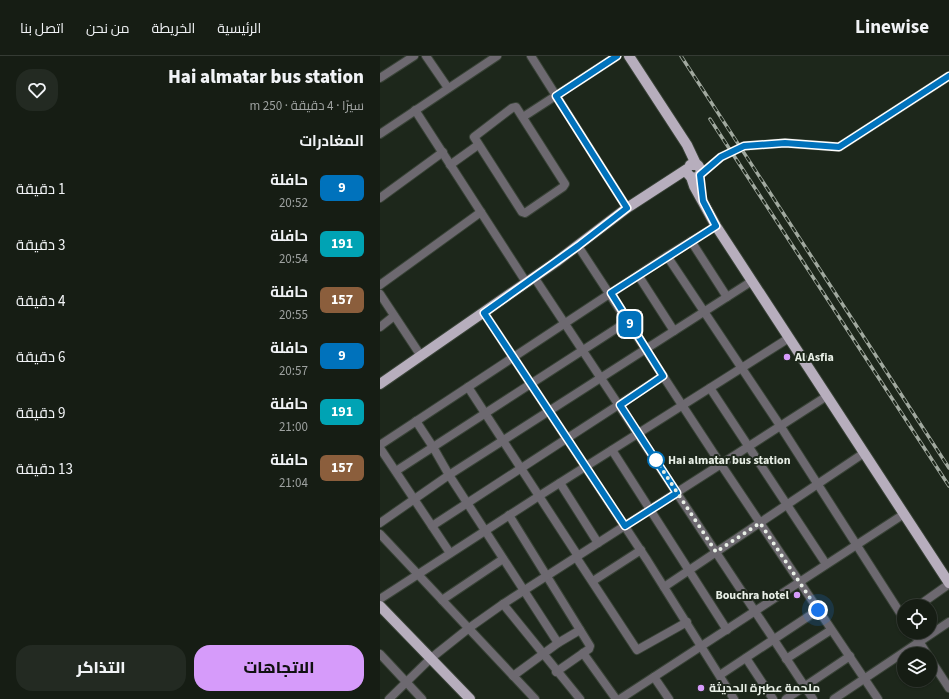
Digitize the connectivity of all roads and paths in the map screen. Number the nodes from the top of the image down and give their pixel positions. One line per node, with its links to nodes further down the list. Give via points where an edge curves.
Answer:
1 (414, 56): 8 (street)
2 (426, 56): 9 (street)
3 (497, 56): 9 (street)
4 (530, 56): 10 (street)
5 (617, 56): 10 (street)
6 (629, 56): 17 (main road, via 689,148)
7 (949, 76): 17 (street, via 839,147 785,143 744,146)
8 (380, 78)
9 (448, 88): 11 (street)
10 (556, 96): 12 (street); 19 (street)
11 (415, 110): 13 (street); 15 (street)
12 (523, 117): 14 (street, via 516,107 512,108 475,135); 14 (street, via 565,184 527,212 522,212)
13 (380, 134)
14 (478, 145): 16 (street)
15 (443, 152): 16 (street); 18 (street)
16 (450, 165): 20 (street)
17 (694, 171): 19 (main road, via 666,183); 21 (main road, via 703,201)
18 (380, 198)
19 (627, 208): 23 (main road)
20 (481, 212): 26 (street); 28 (street)
21 (716, 226): 22 (street); 27 (main road)
22 (691, 241): 24 (street); 31 (street)
23 (578, 246): 26 (main road); 29 (street)
24 (667, 256): 25 (street); 32 (street)
25 (638, 275): 29 (street); 38 (street)
26 (530, 279): 33 (main road); 36 (street)
27 (752, 281): 31 (street); 39 (main road)
28 (380, 285)
29 (611, 293): 35 (street); 36 (street)
30 (380, 294): 34 (street)
31 (727, 297): 32 (street)
32 (704, 312): 38 (street); 44 (street)
33 (484, 313): 42 (main road); 43 (street)
34 (394, 316): 37 (street); 42 (street)
35 (628, 322): 40 (street); 41 (street)
36 (565, 324): 41 (street); 43 (street)
37 (380, 327)
38 (674, 331): 40 (street)
39 (789, 338): 44 (street); 51 (main road)
40 (645, 349): 45 (street); 46 (street)
41 (582, 350): 46 (street); 48 (street)
42 (421, 356): 47 (main road)
43 (514, 358): 48 (street); 49 (street)
44 (741, 369): 50 (street); 57 (street)
45 (663, 376): 52 (street); 53 (street)
46 (601, 377): 52 (street); 54 (street)
47 (380, 384)
48 (530, 384): 54 (street); 55 (street)
49 (468, 387): 55 (street); 56 (street)
50 (710, 388): 53 (street); 62 (street)
51 (827, 396): 57 (street); 65 (main road)
52 (620, 405): 58 (street); 59 (street)
53 (682, 405): 58 (street); 66 (street)
54 (548, 411): 59 (street); 60 (street)
55 (485, 414): 60 (street); 61 (street)
56 (416, 421): 61 (street); 63 (street)
57 (781, 427): 62 (street); 72 (street)
58 (639, 433): 64 (street); 73 (street)
59 (568, 438): 67 (street); 68 (street)
60 (503, 441): 68 (street); 70 (street)
61 (434, 446): 69 (street); 70 (street)
62 (748, 446): 66 (street); 77 (street)
63 (380, 447): 69 (street)
64 (612, 450): 67 (street); 78 (street)
65 (864, 453): 72 (street); 79 (main road)
66 (720, 463): 73 (street); 82 (street)
67 (586, 467): 71 (street); 84 (street)
68 (521, 468): 74 (street); 76 (street)
69 (396, 471): 75 (street)
70 (449, 476): 75 (street); 76 (street)
71 (560, 483): 74 (street); 87 (street)
72 (816, 485): 77 (street); 88 (street)
73 (677, 493): 78 (street); 90 (street)
74 (539, 496): 80 (street); 92 (street)
75 (414, 498): 81 (street); 83 (street)
76 (467, 504): 83 (street); 85 (street)
77 (787, 505): 82 (street); 94 (street)
78 (651, 510): 84 (street); 95 (street)
79 (904, 514): 88 (street); 100 (main road)
80 (509, 515): 85 (street); 97 (street)
81 (380, 523)
82 (760, 523): 90 (street); 99 (street)
83 (432, 526): 91 (street)
84 (625, 526): 87 (street); 89 (street)
85 (485, 531): 91 (street); 93 (street)
86 (380, 534): 96 (street)
87 (598, 543): 92 (street)
88 (855, 545): 94 (street); 108 (street)
89 (641, 550): 98 (street); 101 (street)
90 (716, 552): 95 (street); 110 (street)
91 (450, 553): 96 (street)
92 (577, 557): 97 (street); 98 (street)
93 (503, 559): 102 (street); 105 (street)
94 (826, 564): 99 (street)
95 (689, 570): 101 (street); 115 (street)
96 (417, 575): 103 (street); 105 (street)
97 (546, 576): 102 (street); 114 (street)
98 (593, 581): 111 (street, via 637,650)
99 (800, 582): 109 (street); 110 (street)
100 (949, 584): 104 (street)
101 (664, 587): 111 (street)
102 (523, 591): 106 (street); 120 (street)
103 (380, 599)
104 (928, 599)
105 (442, 600): 113 (street)
106 (503, 604): 113 (street); 125 (street)
107 (380, 606): 128 (main road)
108 (897, 608)
109 (818, 610): 116 (street); 117 (street)
110 (755, 612): 115 (street); 117 (street)
111 (687, 622): 121 (street)
112 (949, 622): 119 (street)
113 (468, 628): 128 (street); 133 (street)
114 (580, 630): 120 (street); 123 (street, via 590,646)
115 (727, 630): 121 (street)
116 (832, 630): 126 (street); 129 (street)
117 (773, 639): 127 (street); 129 (street)
118 (917, 639): 119 (street)
119 (919, 642): 122 (street); 135 (street)
120 (558, 643): 125 (street)
121 (703, 646): 132 (street); 134 (street)
122 (922, 647)
123 (583, 653): 131 (street); 144 (street)
124 (380, 654): 136 (street)
125 (543, 654): 131 (street); 133 (street)
126 (850, 656): 135 (street); 137 (street)
127 (746, 658): 132 (street); 148 (street)
128 (430, 659): 136 (street); 141 (main road)
129 (786, 659): 137 (street)
130 (937, 670): 138 (street)
131 (556, 672): 143 (street)
132 (720, 675): 147 (street)
133 (513, 676): 142 (street)
134 (654, 677): 145 (street); 146 (street)
135 (865, 678): 151 (street); 152 (street)
136 (407, 682): 139 (street); 140 (street)
137 (805, 686): 149 (street); 150 (street)
138 (949, 688)
139 (389, 699)
140 (422, 699)
141 (470, 699)
142 (535, 699)
143 (580, 699)
144 (616, 699)
145 (620, 699)
146 (669, 699)
147 (734, 699)
148 (773, 699)
149 (786, 699)
150 (813, 699)
151 (834, 699)
152 (878, 699)

